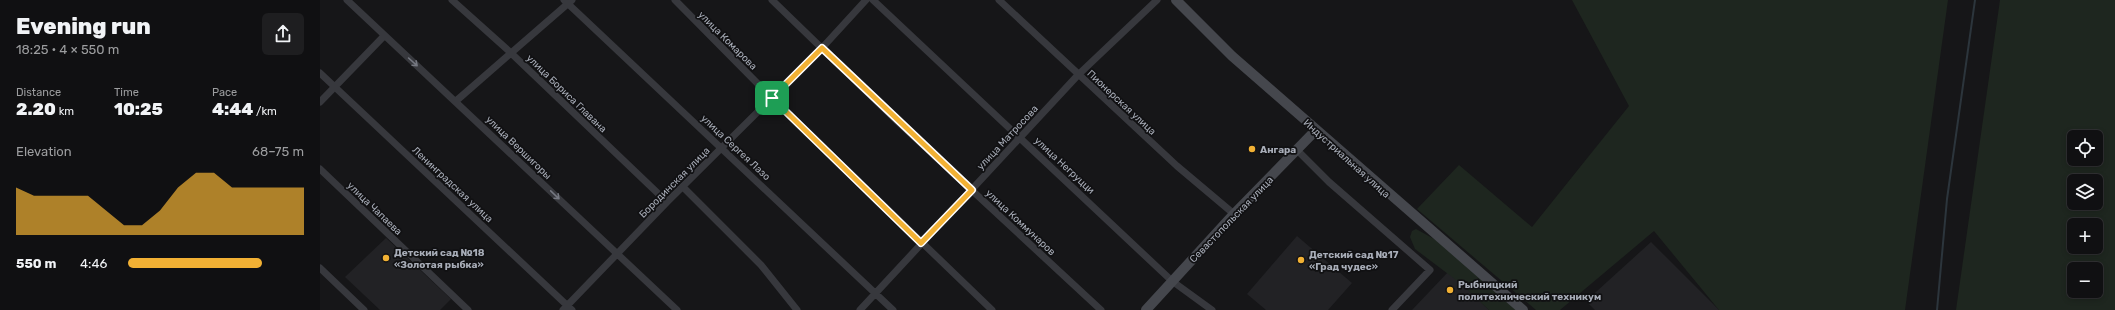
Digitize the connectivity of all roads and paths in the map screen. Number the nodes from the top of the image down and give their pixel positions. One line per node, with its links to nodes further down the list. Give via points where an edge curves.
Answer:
1 (347, 0): 11 (street, улица Вершигоры)
2 (452, 0): 13 (street, улица Бориса Главана)
3 (675, 0): 17 (street, улица Комарова)
4 (772, 0): 12 (street, улица Коммунаров)
5 (866, 0): 12 (street, Бородинская улица)
6 (873, 0): 21 (street, улица Негруцци)
7 (999, 0): 15 (street, Пионерская улица)
8 (1157, 0): 15 (street, улица Матросова)
9 (1176, 0): 20 (main road, Индустриальная улица, via 1232,56)
10 (568, 1): 13 (street); 22 (street, улица Сергея Лазо)
11 (384, 36): 16 (street); 18 (street, улица Вершигоры, one-way to 18)
12 (822, 48): 17 (street, Бородинская улица); 26 (street, улица Коммунаров)
13 (510, 52): 18 (street); 27 (street, улица Бориса Главана)
14 (320, 73): 16 (street, Ленинградская улица)
15 (1078, 74): 21 (street, улица Матросова); 28 (street, Пионерская улица, via 1177,166)
16 (335, 87): 19 (street); 34 (street, Ленинградская улица)
17 (772, 98): 22 (street, Бородинская улица); 29 (street, улица Комарова)
18 (456, 101): 30 (street, улица Вершигоры, one-way to 30)
19 (320, 102)
20 (1316, 130): 23 (main road, Севастопольская улица); 46 (main road, Индустриальная улица)
21 (1020, 137): 26 (street, улица Матросова); 32 (street, улица Негруцци)
22 (722, 147): 25 (street, Бородинская улица); 33 (street, улица Сергея Лазо)
23 (1298, 151): 28 (main road, Севастопольская улица); 45 (street, via 1329,182 1430,270)
24 (320, 169): 36 (street, улица Чапаева)
25 (683, 187): 27 (street, Бородинская улица); 38 (street, via 761,265)
26 (972, 190): 29 (street, улица Матросова); 42 (street, улица Коммунаров)
27 (667, 202): 30 (street, Бородинская улица)
28 (1234, 214): 32 (main road, Севастопольская улица)
29 (921, 243): 33 (street, улица Матросова); 41 (street, улица Комарова)
30 (617, 254): 34 (street, Бородинская улица); 37 (street, улица Вершигоры)
31 (320, 268): 35 (street)
32 (1172, 281): 43 (main road, Севастопольская улица); 44 (street, улица Негруцци)
33 (875, 294): 39 (street, улица Матросова); 40 (street, улица Сергея Лазо)
34 (568, 309)
35 (364, 310)
36 (468, 310)
37 (677, 310)
38 (797, 310)
39 (860, 310)
40 (893, 310)
41 (992, 310)
42 (1101, 310)
43 (1146, 310)
44 (1212, 310)
45 (1392, 310)
46 (1523, 310)

